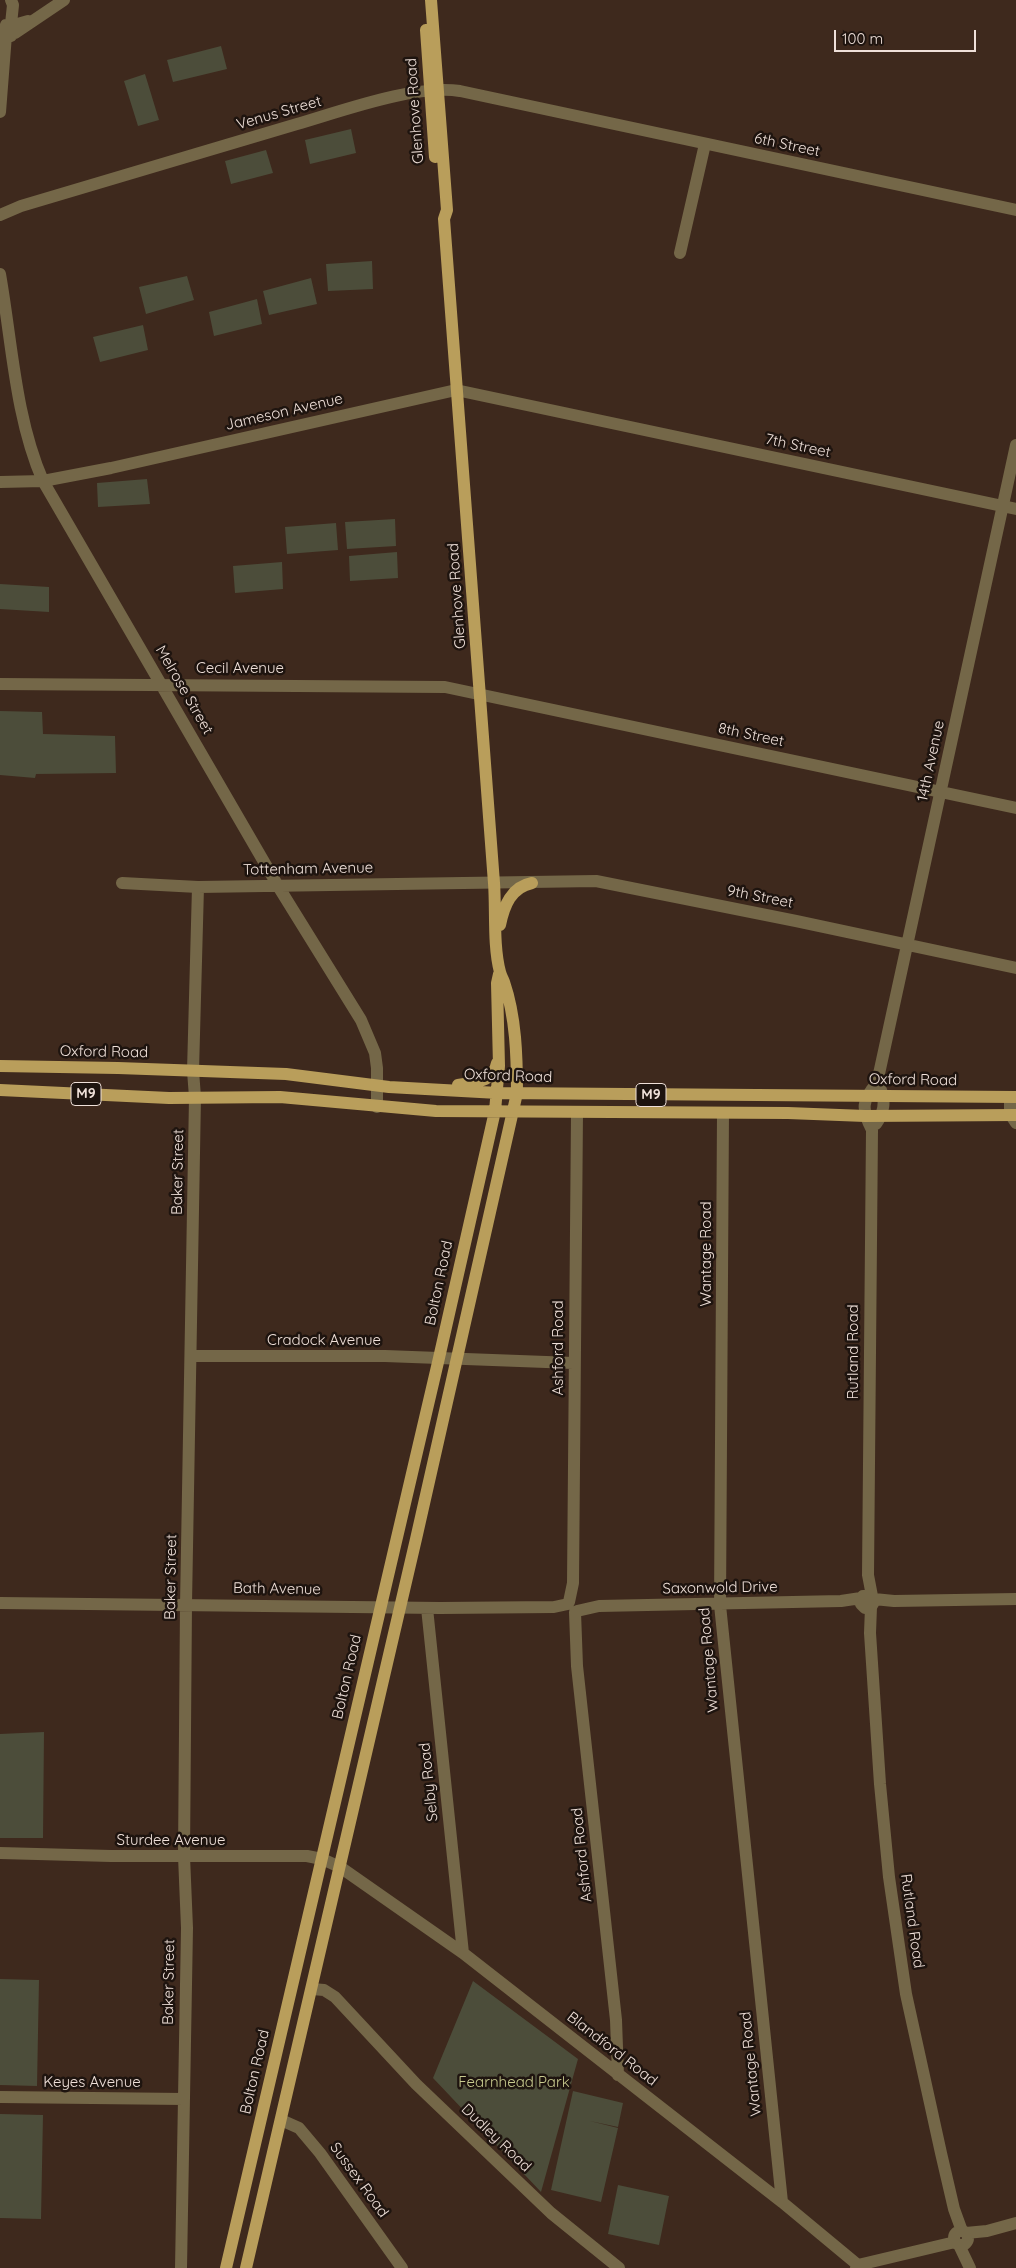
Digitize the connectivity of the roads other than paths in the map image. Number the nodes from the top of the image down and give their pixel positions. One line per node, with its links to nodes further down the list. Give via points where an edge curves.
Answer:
1 (64, 0): 5 (street)
2 (424, 0): 6 (main road, Glenhove Road)
3 (431, 0): 6 (main road, Glenhove Road)
4 (11, 1): 5 (street, via 8,5)
5 (10, 30): 8 (street, via 4,51)
6 (434, 89): 7 (street, Venus Street, via 460,91); 10 (street, Venus Street, via 349,109); 16 (main road, Glenhove Road, via 440,211 444,219)
7 (550, 111): 9 (street, 6th Street)
8 (0, 112)
9 (705, 144): 12 (street, 6th Street); 14 (street)
10 (20, 206): 11 (street, Venus Street); 13 (street, Venus Street)
11 (0, 207): 13 (street)
12 (1016, 210)
13 (0, 215)
14 (680, 253)
15 (0, 274): 19 (street, Melrose Street, via 24,423)
16 (456, 390): 17 (street, Jameson Avenue); 19 (street, Jameson Avenue); 25 (main road, Glenhove Road)
17 (574, 415): 21 (street, 7th Street)
18 (1016, 445): 21 (street, 14th Avenue)
19 (43, 481): 20 (street, Jameson Avenue); 24 (street, Melrose Street)
20 (0, 482)
21 (1003, 506): 22 (street, 7th Street); 26 (street, 14th Avenue)
22 (1016, 509)
23 (0, 684): 24 (street, Cecil Avenue)
24 (162, 684): 25 (street, Cecil Avenue, via 423,685); 31 (street, Melrose Street)
25 (480, 693): 26 (street, 8th Street); 29 (main road, Glenhove Road)
26 (941, 792): 27 (street, 8th Street); 34 (street, 14th Avenue)
27 (1016, 808)
28 (122, 883): 32 (street, Tottenham Avenue)
29 (494, 883): 30 (street, 9th Street); 31 (street, Tottenham Avenue); 33 (main road, Glenhove Road)
30 (532, 883): 33 (main road, via 518,889 509,898); 34 (street, 9th Street, via 609,883)
31 (278, 886): 32 (street, Tottenham Avenue); 41 (street, Melrose Street, via 367,1032 375,1053)
32 (198, 887): 39 (street, Baker Street)
33 (497, 944): 36 (main road, Glenhove Road)
34 (908, 945): 35 (street, 9th Street); 40 (street, 14th Avenue)
35 (1016, 968)
36 (500, 972): 37 (main road, Glenhove Road, via 497,983); 45 (main road, Glenhove Road, via 512,1020)
37 (499, 1037): 42 (main road, via 497,1065 491,1076 478,1082); 44 (main road, Glenhove Road)
38 (0, 1066): 39 (main road, Oxford Road / M9)
39 (193, 1072): 41 (main road, Oxford Road / M9, via 286,1074); 49 (street, Baker Street)
40 (878, 1083): 46 (street); 47 (street)
41 (378, 1085): 42 (main road, Oxford Road / M9); 50 (street, Melrose Street)
42 (436, 1089): 44 (main road, Oxford Road / M9)
43 (0, 1090): 49 (main road, M9)
44 (498, 1093): 45 (main road, Oxford Road / M9); 52 (main road, Bolton Road)
45 (517, 1093): 46 (main road, Oxford Road / M9); 51 (main road)
46 (867, 1095): 47 (main road, Oxford Road / M9); 55 (street)
47 (884, 1096): 48 (main road, Oxford Road / M9); 56 (street)
48 (1013, 1097): 57 (street)
49 (195, 1098): 50 (main road, M9, via 280,1097); 59 (street, Baker Street)
50 (377, 1107): 52 (main road, M9)
51 (514, 1110): 52 (main road, M9); 53 (main road, M9); 61 (main road)
52 (495, 1112): 60 (main road, Bolton Road)
53 (577, 1113): 54 (main road, M9); 62 (street, Ashford Road)
54 (723, 1113): 55 (main road, M9); 67 (street, Wantage Road)
55 (865, 1116): 56 (main road, M9); 58 (street)
56 (882, 1116): 57 (main road, M9); 58 (street)
57 (1014, 1117)
58 (872, 1130): 65 (street, Rutland Road)
59 (192, 1356): 60 (street, Cradock Avenue); 66 (street, Baker Street)
60 (439, 1358): 61 (street, Cradock Avenue); 68 (main road, Bolton Road)
61 (456, 1359): 62 (street, Cradock Avenue); 69 (main road)
62 (574, 1363): 70 (street, Ashford Road, via 573,1583 576,1587)
63 (1016, 1598): 65 (street, Saxonwold Drive)
64 (0, 1602): 66 (street, Bath Avenue)
65 (867, 1602): 67 (street, Saxonwold Drive); 84 (street, Rutland Road, via 887,1857 906,1994)
66 (186, 1604): 68 (street, Bath Avenue); 73 (street, Baker Street)
67 (720, 1604): 70 (street, Saxonwold Drive); 82 (street, Wantage Road)
68 (380, 1606): 69 (street, Bath Avenue); 74 (main road, Bolton Road)
69 (399, 1607): 71 (street, Bath Avenue); 75 (main road)
70 (573, 1607): 71 (street, Bath Avenue); 78 (street, Ashford Road, via 616,2020)
71 (427, 1608): 76 (street, Selby Road)
72 (0, 1853): 73 (street, Sturdee Avenue)
73 (184, 1856): 74 (street, Sturdee Avenue, via 307,1856); 80 (street, Baker Street)
74 (322, 1859): 75 (street, Sturdee Avenue); 88 (main road, Bolton Road)
75 (340, 1867): 76 (street, Blandford Road); 77 (main road)
76 (463, 1953): 78 (street, Blandford Road)
77 (312, 1989): 81 (main road); 91 (street, Dudley Road, via 324,1990 335,1997 422,2089 551,2213)
78 (618, 2075): 82 (street, Blandford Road)
79 (0, 2097): 80 (street, Keyes Avenue)
80 (184, 2099): 87 (street, Baker Street)
81 (281, 2120): 89 (main road); 90 (street, Sussex Road, via 299,2128 320,2153)
82 (782, 2202): 86 (street, Blandford Road)
83 (1016, 2223): 84 (street)
84 (961, 2238): 85 (street, Rutland Road); 86 (street)
85 (970, 2266)
86 (857, 2267)
87 (181, 2268)
88 (226, 2268)
89 (246, 2268)
90 (402, 2268)
91 (619, 2268)

